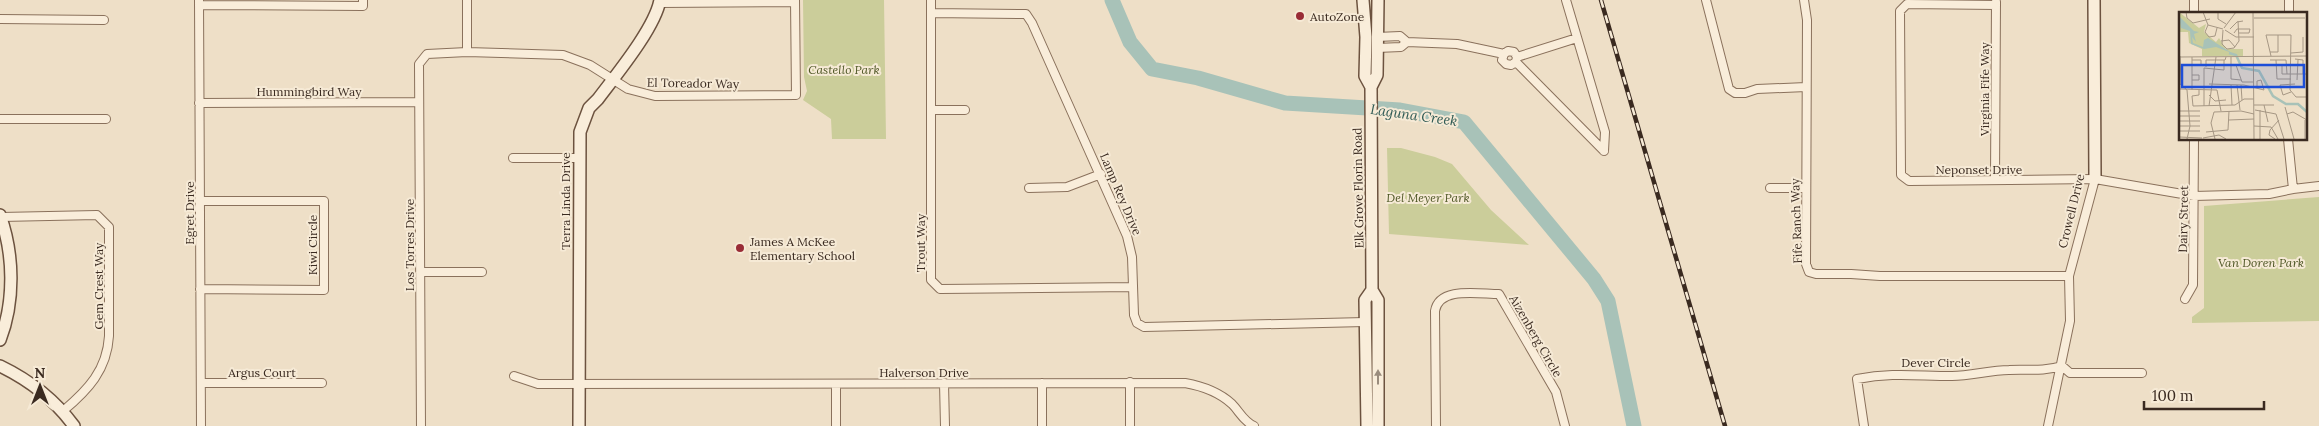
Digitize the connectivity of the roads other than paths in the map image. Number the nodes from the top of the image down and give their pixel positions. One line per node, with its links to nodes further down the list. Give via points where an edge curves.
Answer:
1 (363, 0): 11 (street, via 363,6)
2 (467, 0): 20 (street)
3 (931, 0): 14 (street, Trout Way)
4 (1378, 0): 18 (street, Elk Grove Florin Road)
5 (1566, 0): 17 (street)
6 (1706, 0): 26 (street, via 1729,89 1735,94 1745,94 1757,89)
7 (1804, 0): 26 (street, Fife Ranch Way, via 1807,20)
8 (2094, 0): 39 (street, Crowell Drive)
9 (660, 1): 10 (street); 24 (street, Terra Linda Drive, via 653,20)
10 (795, 1): 24 (street, El Toreador Way, via 796,96 655,96 637,92)
11 (199, 2): 28 (street, Egret Drive)
12 (1996, 3): 38 (street, Virginia Fife Way); 38 (street, Neponset Drive, via 1907,4 1900,11 1901,175 1909,181)
13 (1364, 4): 18 (street, via 1370,18 1371,46); 25 (street, Elk Grove Florin Road, via 1365,76)
14 (931, 13): 29 (street, Trout Way); 37 (street, Lamp Rey Drive, via 1026,14)
15 (0, 19): 16 (street)
16 (104, 20)
17 (1577, 38): 22 (street); 22 (street, via 1605,132 1604,151)
18 (1377, 42): 19 (street, via 1401,47); 19 (street, via 1400,36); 25 (street, Elk Grove Florin Road, via 1377,75)
19 (1407, 42): 21 (street, via 1457,44)
20 (467, 52): 23 (street, El Toreador Way, via 427,54); 24 (street, El Toreador Way, via 563,55 590,65)
21 (1504, 54): 22 (street, via 1511,51); 22 (street, via 1502,60 1506,64 1511,65)
22 (1516, 59)
23 (419, 64): 27 (street, Los Torres Drive)
24 (612, 80): 36 (street, Terra Linda Drive, via 585,115 580,132)
25 (1370, 87): 53 (street, Elk Grove Florin Road)
26 (1806, 87): 43 (street, Fife Ranch Way)
27 (419, 102): 28 (street, Hummingbird Way); 48 (street, Los Torres Drive)
28 (200, 103): 46 (street, Egret Drive)
29 (930, 110): 30 (street); 51 (street, Trout Way, via 931,280 940,289)
30 (965, 110)
31 (0, 119): 32 (street)
32 (106, 119)
33 (2194, 140): 45 (street, Dairy Street)
34 (2288, 140): 44 (street)
35 (512, 158): 36 (street)
36 (579, 158): 65 (street, Terra Linda Drive)
37 (1100, 174): 41 (street, via 1067,187); 51 (street, Lamp Rey Drive, via 1130,244)
38 (1995, 179): 39 (street, Neponset Drive)
39 (2095, 179): 45 (street, Neponset Drive); 50 (street, Crowell Drive)
40 (2319, 186): 44 (street, Neponset Drive)
41 (1029, 188)
42 (1770, 188): 43 (street)
43 (1806, 188): 50 (street, Fife Ranch Way, via 1806,264 1809,272)
44 (2293, 189): 45 (street, Neponset Drive, via 2269,194)
45 (2194, 196): 54 (street, Dairy Street, via 2193,285)
46 (200, 201): 52 (street, Egret Drive); 52 (street, Kiwi Circle, via 324,202 324,290)
47 (0, 216): 56 (street, via 8,243 11,280 7,318); 68 (street, Gem Crest Way, via 97,215 109,227 107,354 90,387)
48 (420, 272): 49 (street); 72 (street, Los Torres Drive)
49 (482, 272)
50 (2069, 276): 58 (street, Crowell Drive, via 2070,321)
51 (1134, 287): 55 (street, Lamp Rey Drive, via 1134,315 1137,323 1144,327)
52 (200, 289): 61 (street, Egret Drive)
53 (1372, 290): 55 (street, Elk Grove Florin Road, via 1365,300); 80 (street, Elk Grove Florin Road, one-way to 53, via 1378,300)
54 (2185, 299)
55 (1365, 322): 79 (street, Elk Grove Florin Road)
56 (0, 340)
57 (0, 366): 68 (street, via 20,376)
58 (2062, 366): 59 (street, via 2070,373); 83 (street, Dever Circle, via 2042,371 2008,370 1952,376 1894,374 1856,379); 84 (street, Crowell Drive)
59 (2142, 373)
60 (514, 376): 65 (street, Halverson Drive, via 538,384)
61 (201, 382): 63 (street, Argus Court); 71 (street, Egret Drive)
62 (1130, 382): 64 (street, Halverson Drive); 69 (street, Halverson Drive, via 1202,387 1226,399); 77 (street)
63 (322, 383)
64 (1042, 383): 67 (street, Halverson Drive); 76 (street)
65 (579, 384): 66 (street, Halverson Drive); 73 (street, Terra Linda Drive)
66 (836, 384): 67 (street, Halverson Drive); 74 (street)
67 (944, 384): 75 (street)
68 (63, 411): 70 (street)
69 (1245, 424): 78 (street, Halverson Drive)
70 (74, 426)
71 (201, 426)
72 (421, 426)
73 (579, 426)
74 (836, 426)
75 (945, 426)
76 (1042, 426)
77 (1130, 426)
78 (1254, 426)
79 (1367, 426)
80 (1378, 426)
81 (1436, 426): 82 (street, Aizenberg Circle, via 1434,311 1437,303 1451,294 1499,294 1551,383)
82 (1565, 426)
83 (1864, 426)
84 (2048, 426)

